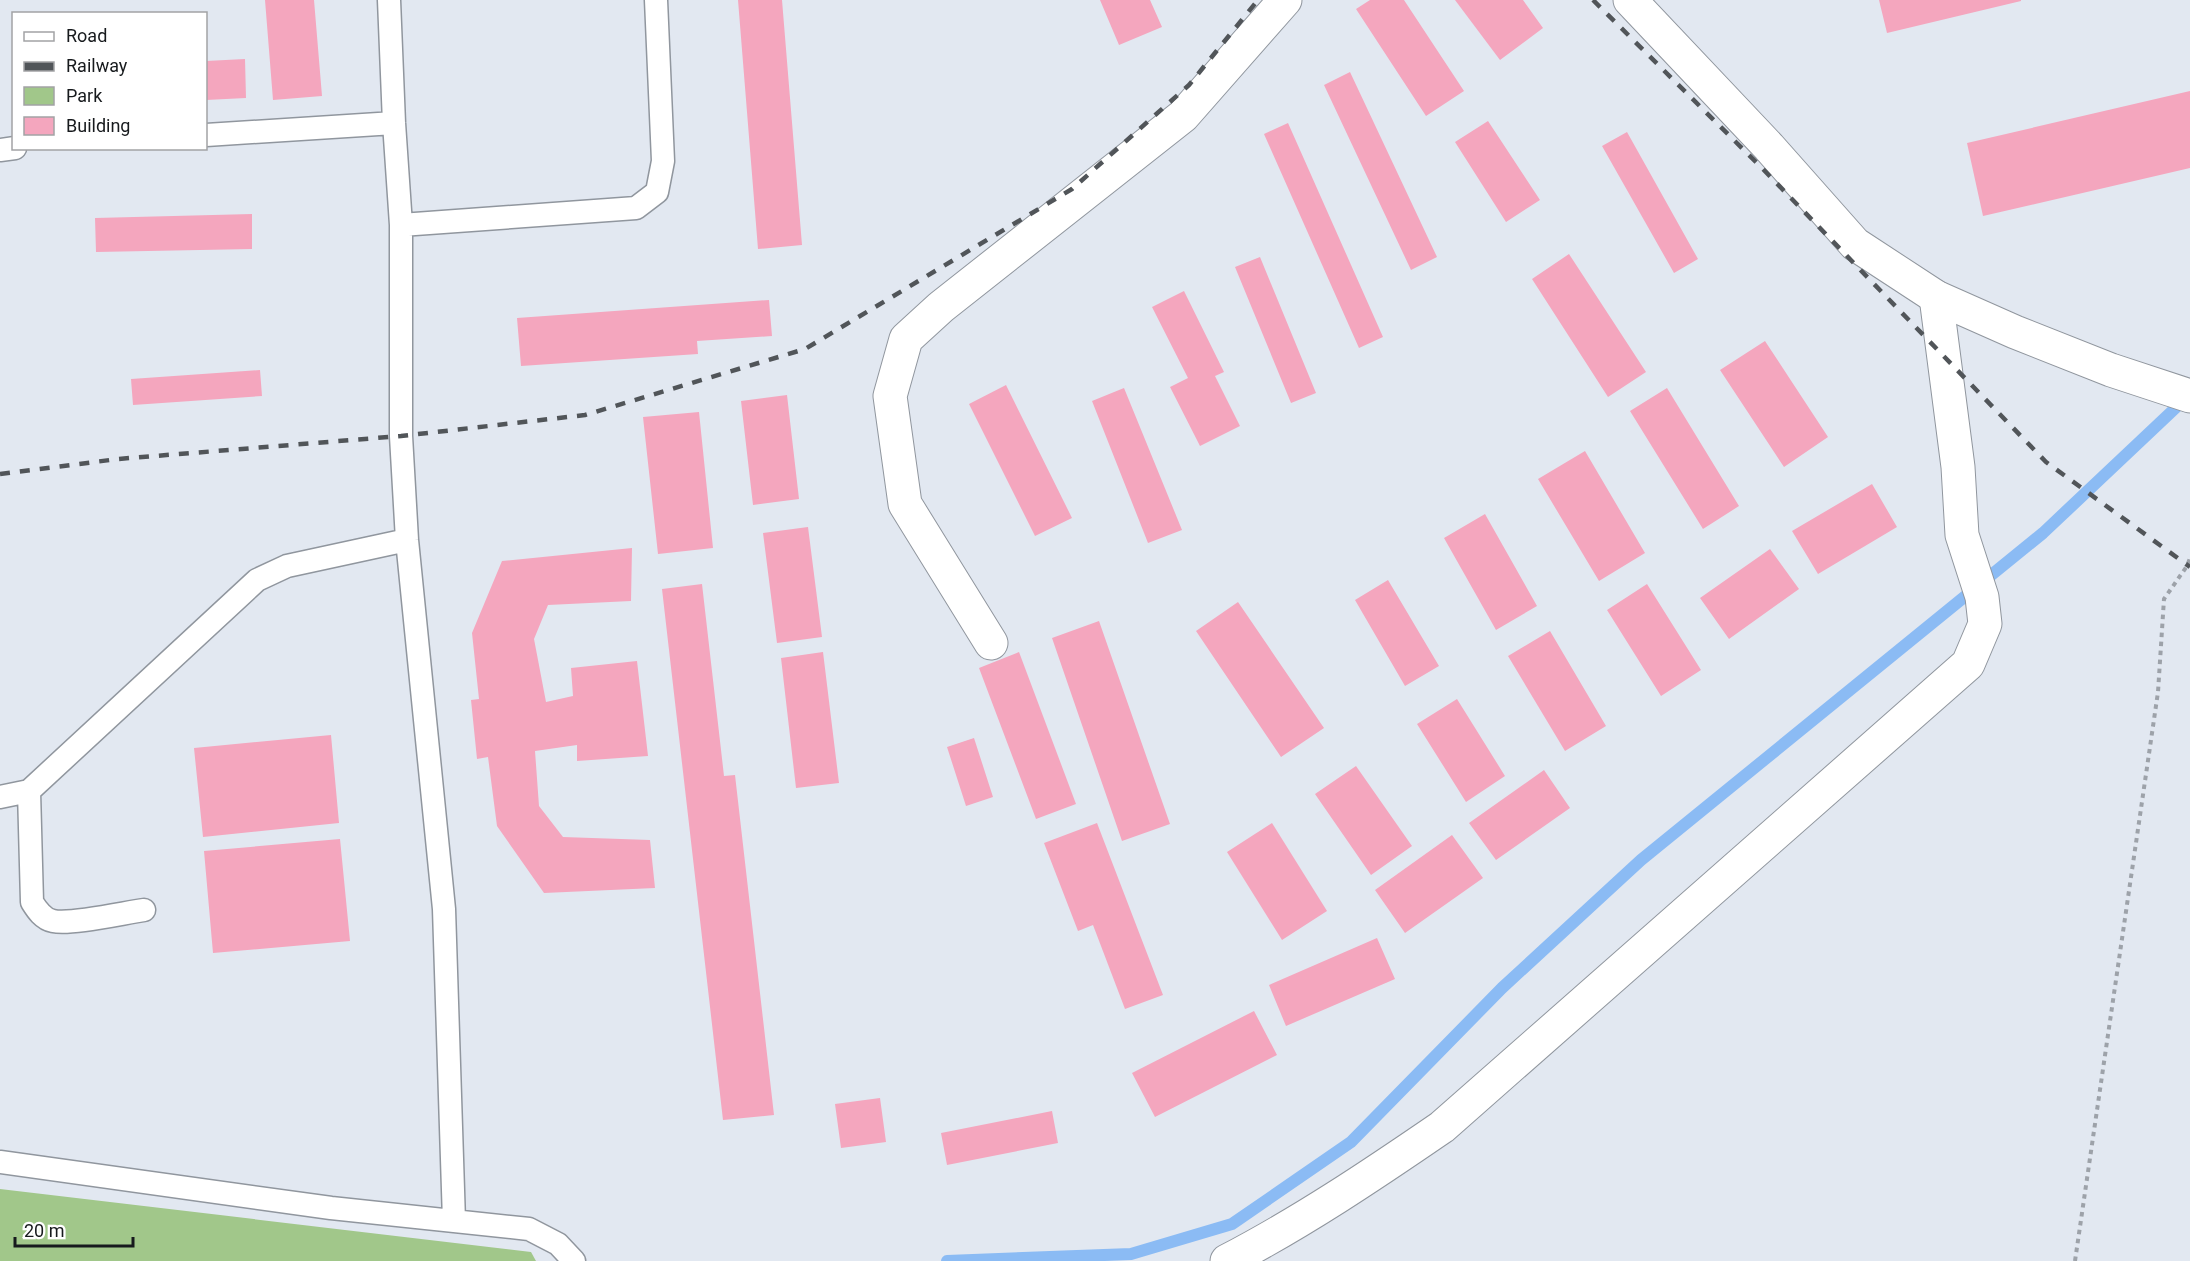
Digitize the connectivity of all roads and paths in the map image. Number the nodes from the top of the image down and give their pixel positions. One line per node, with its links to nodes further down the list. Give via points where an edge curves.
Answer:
1 (389, 0): 5 (lane)
2 (656, 0): 7 (lane, via 663,161 657,192 636,208)
3 (1285, 0): 12 (street, via 1183,116 906,339 891,396 905,504)
4 (1630, 0): 8 (street, via 1855,244)
5 (394, 123): 6 (lane); 7 (lane)
6 (207, 135)
7 (401, 225): 10 (lane, via 401,436)
8 (1936, 297): 9 (street, via 2111,370); 19 (street, via 1958,467 1962,535 1982,597 1985,624 1968,664 1442,1127 1346,1192)
9 (2190, 396)
10 (407, 540): 13 (lane, via 287,566 257,580); 17 (lane, via 444,909)
11 (2190, 558): 20 (path, via 2164,599 2158,692)
12 (992, 643)
13 (30, 791): 14 (lane); 15 (lane, via 32,902 39,913 51,921 67,922)
14 (0, 797)
15 (144, 910)
16 (0, 1162): 17 (lane)
17 (454, 1221): 18 (lane, via 529,1229 558,1244)
18 (574, 1261)
19 (1227, 1261)
20 (2074, 1261)

